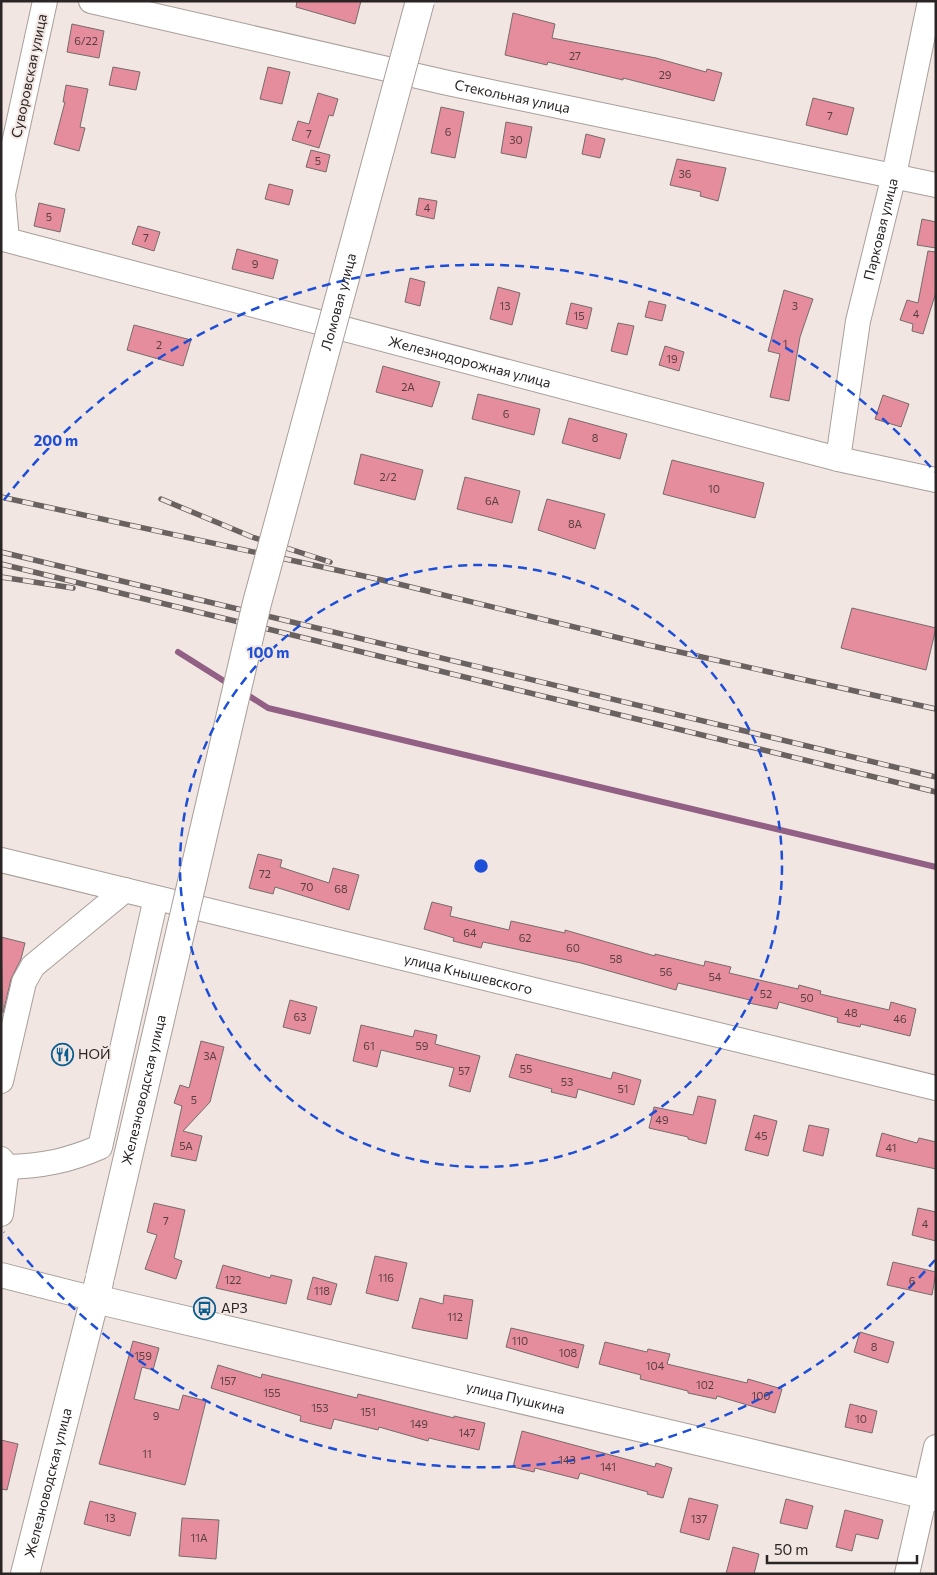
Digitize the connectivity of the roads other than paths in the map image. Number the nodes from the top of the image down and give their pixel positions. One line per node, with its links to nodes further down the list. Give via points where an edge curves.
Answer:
1 (45, 1): 7 (street, Суворовская улица, via 3,194)
2 (91, 1): 5 (street, Стекольная улица, via 448,83)
3 (420, 1): 10 (main road, Ломовая улица, bridge)
4 (930, 1): 5 (street, Парковая улица)
5 (894, 175): 6 (street, Стекольная улица); 8 (street, Парковая улица, via 858,321)
6 (936, 185)
7 (6, 240): 8 (street, Железнодорожная улица)
8 (838, 459): 9 (street, Железнодорожная улица)
9 (936, 480)
10 (256, 603): 19 (main road, Железноводская улица, bridge)
11 (1, 860): 12 (street, улица Кнышевского)
12 (125, 890): 13 (street, улица Кнышевского); 14 (street, via 33,966 24,982)
13 (156, 898): 15 (street, улица Кнышевского); 16 (street, via 100,1146 74,1159 36,1166)
14 (1, 1081)
15 (936, 1088)
16 (4, 1163): 17 (street)
17 (1, 1214)
18 (1, 1275): 19 (street)
19 (98, 1288): 21 (main road, улица Пушкина); 22 (main road, Железноводская улица)
20 (936, 1447): 21 (street)
21 (931, 1496): 23 (street)
22 (25, 1574)
23 (907, 1574)

